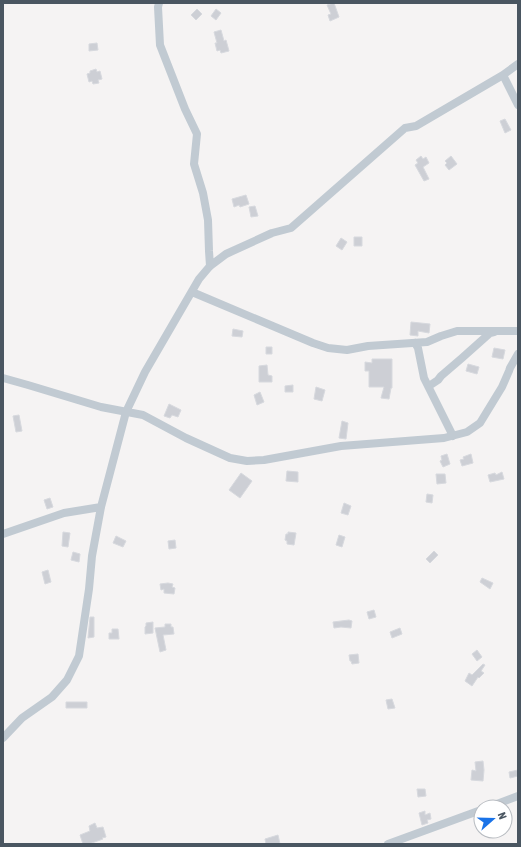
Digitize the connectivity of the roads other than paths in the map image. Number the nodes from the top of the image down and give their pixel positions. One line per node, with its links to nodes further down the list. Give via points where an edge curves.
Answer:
1 (160, 3): 5 (street, via 160,45 197,134 194,164 208,220)
2 (518, 64): 3 (street)
3 (503, 75): 4 (street); 5 (street, via 416,126 405,128 291,228 272,233 226,254)
4 (518, 105)
5 (210, 266): 6 (street)
6 (192, 292): 9 (street, via 328,348 347,350); 13 (street, via 145,372)
7 (499, 331): 8 (street); 9 (street, via 457,331 428,342); 12 (street, via 490,333)
8 (518, 331)
9 (415, 343): 12 (street, via 424,378)
10 (518, 354): 14 (street, via 480,423 468,432)
11 (3, 378): 13 (street)
12 (429, 386): 14 (street)
13 (126, 412): 14 (street, via 143,415 230,458 247,461 341,446); 15 (street)
14 (453, 436)
15 (101, 507): 16 (street, via 64,513); 17 (street, via 79,656 67,680 52,697 22,718)
16 (3, 534)
17 (3, 738)
18 (473, 813): 19 (street)
19 (388, 844)

